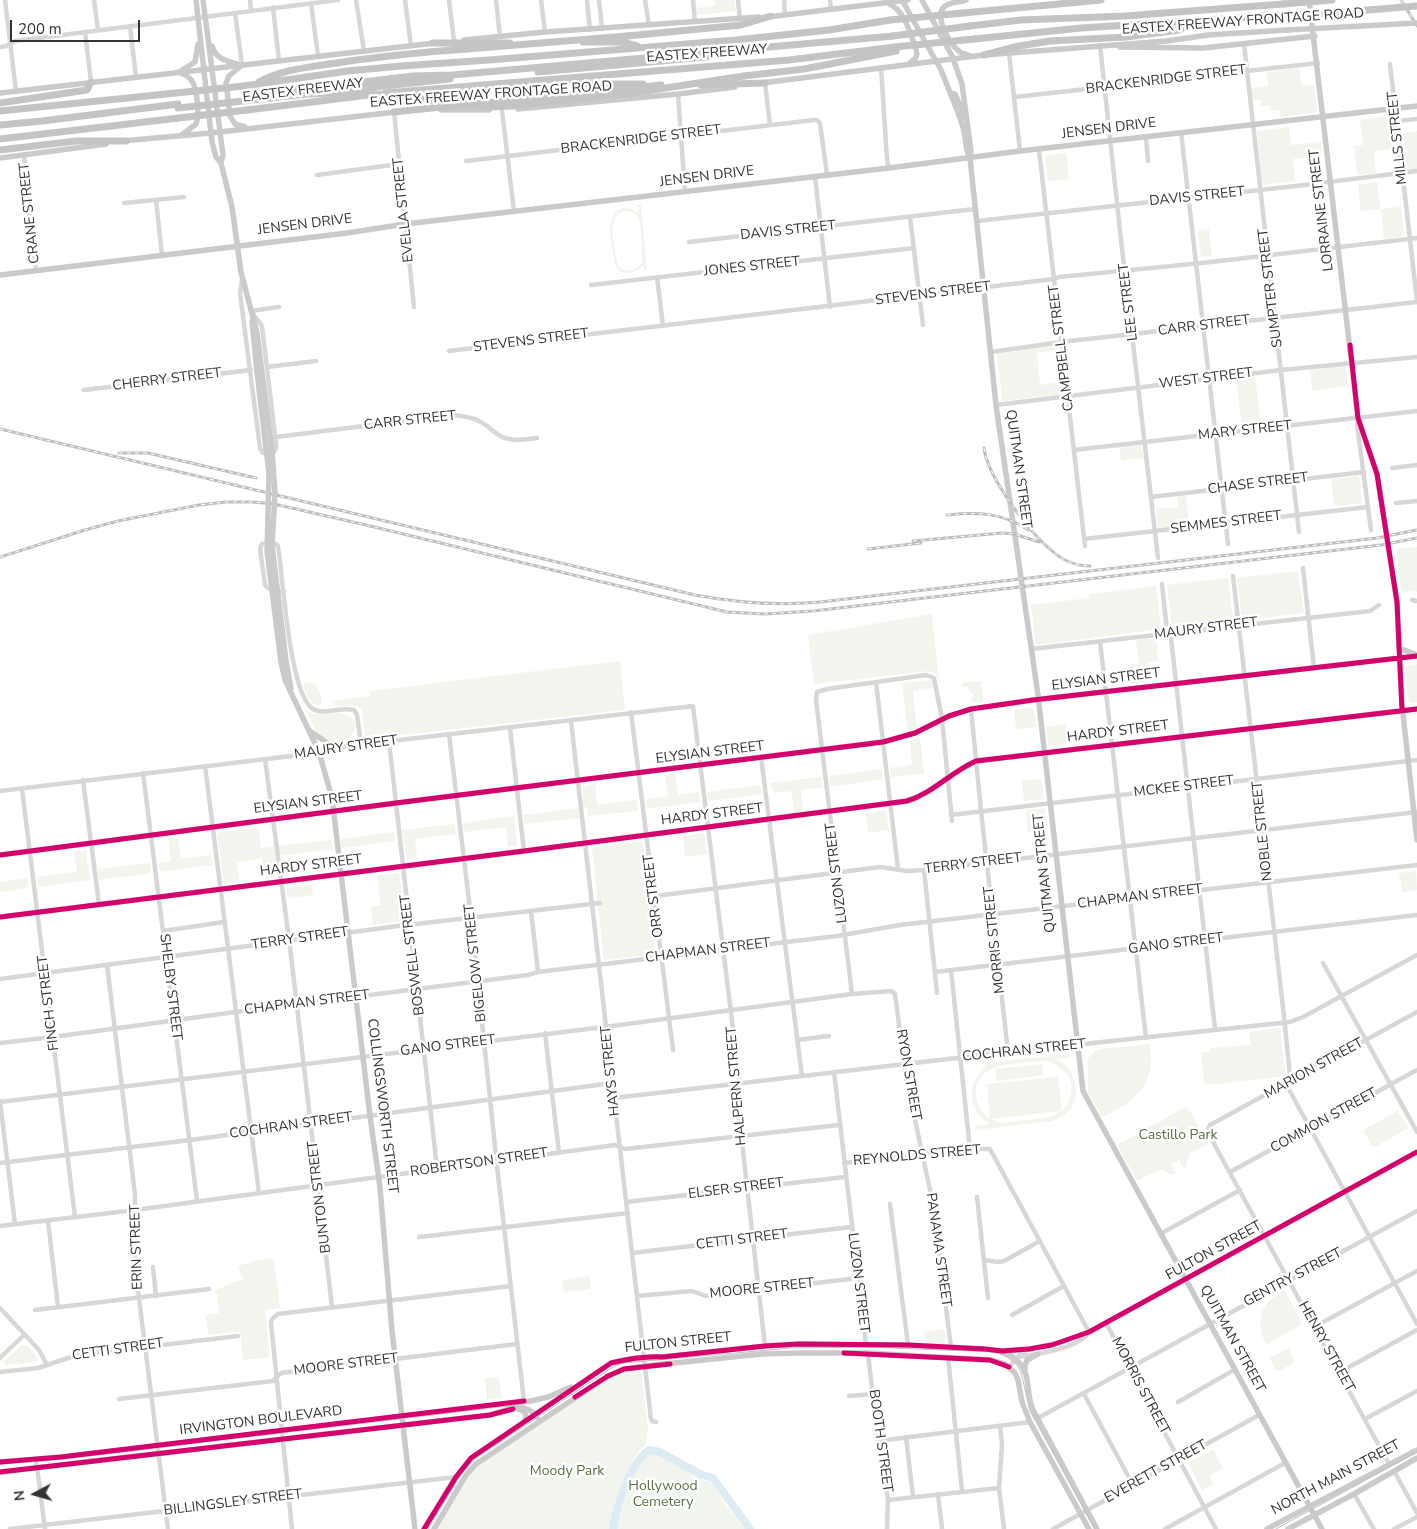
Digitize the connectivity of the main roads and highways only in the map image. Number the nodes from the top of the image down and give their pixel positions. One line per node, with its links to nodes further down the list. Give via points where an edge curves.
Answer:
1 (196, 0): 16 (main road, COLLINGSWORTH STREET)
2 (203, 0): 17 (main road, COLLINGSWORTH STREET)
3 (902, 0): 4 (main road); 11 (main road); 28 (main road, QUITMAN STREET)
4 (908, 0)
5 (922, 0): 27 (main road, QUITMAN STREET)
6 (966, 0): 26 (main road, via 946,5 940,19 956,48)
7 (1101, 0): 22 (highway, EASTEX FREEWAY, bridge, via 890,20 736,40)
8 (1309, 0): 18 (main road, LORRAINE STREET)
9 (1332, 0): 19 (highway, bridge, via 1126,16 1020,20)
10 (871, 2): 11 (main road); 13 (main road)
11 (888, 2): 29 (main road, via 904,16 916,49 916,59)
12 (1417, 6): 14 (highway, EASTEX FREEWAY, bridge)
13 (772, 16): 20 (main road); 39 (highway, bridge, via 741,25 419,52 300,69 270,76)
14 (1195, 20): 23 (highway, EASTEX FREEWAY, bridge, via 1081,28); 24 (highway, via 1179,30 1050,41)
15 (1417, 23): 21 (main road, EASTEX FREEWAY FRONTAGE ROAD, bridge)
16 (200, 33): 32 (main road, COLLINGSWORTH STREET); 33 (main road, via 195,62)
17 (208, 36): 30 (main road, via 218,56); 31 (main road, COLLINGSWORTH STREET)
18 (1315, 36): 21 (main road, via 1183,48); 48 (main road, LORRAINE STREET)
19 (868, 38): 34 (highway); 42 (highway, EASTEX FREEWAY, bridge, via 775,51)
20 (433, 43): 22 (highway, via 622,42); 30 (main road)
21 (1100, 45): 24 (main road, EASTEX FREEWAY FRONTAGE ROAD)
22 (642, 47): 25 (highway, EASTEX FREEWAY)
23 (895, 49): 35 (highway, via 804,69); 36 (highway, EASTEX FREEWAY)
24 (984, 55): 26 (main road, EASTEX FREEWAY FRONTAGE ROAD)
25 (526, 57): 34 (highway, via 510,66); 39 (highway, EASTEX FREEWAY, via 392,66)
26 (972, 57): 27 (main road, EASTEX FREEWAY FRONTAGE ROAD)
27 (953, 58): 28 (main road, EASTEX FREEWAY FRONTAGE ROAD); 49 (main road, QUITMAN STREET, via 965,93)
28 (936, 61): 29 (main road, EASTEX FREEWAY FRONTAGE ROAD); 41 (main road, QUITMAN STREET)
29 (908, 64): 38 (main road, EASTEX FREEWAY FRONTAGE ROAD)
30 (242, 65): 31 (main road); 51 (main road, via 226,83 230,116 235,124)
31 (212, 68): 32 (main road); 52 (main road, COLLINGSWORTH STREET)
32 (204, 69): 33 (main road); 53 (main road, COLLINGSWORTH STREET)
33 (178, 72): 37 (main road); 54 (main road, via 192,82 198,112 196,124)
34 (414, 76): 44 (highway)
35 (744, 76): 42 (highway, bridge, via 639,92 490,107 379,93); 47 (highway, bridge)
36 (556, 78): 38 (highway, via 579,84); 55 (highway, EASTEX FREEWAY, bridge, via 362,95)
37 (91, 82): 40 (main road); 43 (highway, via 87,90)
38 (765, 83): 47 (main road, EASTEX FREEWAY FRONTAGE ROAD, via 502,110)
39 (255, 84): 46 (highway, EASTEX FREEWAY, bridge)
40 (0, 93)
41 (950, 93): 49 (main road, via 955,94); 59 (main road, QUITMAN STREET)
42 (308, 94): 44 (highway, EASTEX FREEWAY, bridge)
43 (0, 103)
44 (178, 106): 50 (highway)
45 (1417, 106): 48 (main road, JENSEN DRIVE)
46 (0, 111)
47 (394, 112): 51 (main road, EASTEX FREEWAY FRONTAGE ROAD)
48 (1324, 116): 59 (main road, JENSEN DRIVE); 63 (main road, LORRAINE STREET, via 1358,418 1377,474 1397,602)
49 (967, 118): 59 (main road, QUITMAN STREET)
50 (0, 125)
51 (248, 128): 52 (main road, EASTEX FREEWAY FRONTAGE ROAD)
52 (220, 132): 53 (main road, EASTEX FREEWAY FRONTAGE ROAD); 60 (main road, COLLINGSWORTH STREET)
53 (211, 133): 54 (main road, EASTEX FREEWAY FRONTAGE ROAD); 60 (main road, COLLINGSWORTH STREET, via 216,157)
54 (180, 136): 56 (main road, EASTEX FREEWAY FRONTAGE ROAD)
55 (0, 139)
56 (126, 141): 57 (highway, via 76,142); 58 (main road, EASTEX FREEWAY FRONTAGE ROAD)
57 (0, 150)
58 (0, 158)
59 (970, 158): 61 (main road, JENSEN DRIVE); 66 (main road, QUITMAN STREET, via 996,405)
60 (221, 163): 61 (main road, COLLINGSWORTH STREET)
61 (237, 246): 62 (main road, JENSEN DRIVE); 69 (main road, COLLINGSWORTH STREET, bridge, via 259,370 269,473 267,551 285,680)
62 (0, 275)
63 (1399, 648): 64 (main road); 65 (main road, LORRAINE STREET)
64 (1417, 656): 65 (main road, ELYSIAN STREET)
65 (1399, 658): 66 (main road, ELYSIAN STREET); 68 (main road, LORRAINE STREET)
66 (1038, 699): 71 (main road, QUITMAN STREET); 72 (main road, ELYSIAN STREET, via 971,709 915,733 883,742)
67 (1417, 708): 68 (main road, HARDY STREET)
68 (1402, 710): 71 (main road, HARDY STREET); 73 (main road, LORRAINE STREET)
69 (309, 730): 70 (main road); 72 (main road, COLLINGSWORTH STREET, via 329,782)
70 (339, 747)
71 (1044, 752): 76 (main road, HARDY STREET, via 976,761 963,766 918,798 890,803); 100 (main road, QUITMAN STREET, via 1082,1091)
72 (334, 811): 75 (main road, ELYSIAN STREET); 76 (main road, COLLINGSWORTH STREET)
73 (1416, 813): 74 (main road, LORRAINE STREET)
74 (1417, 840)
75 (0, 855)
76 (342, 874): 77 (main road, HARDY STREET); 85 (main road, COLLINGSWORTH STREET, via 379,1177)
77 (0, 917)
78 (1029, 1349): 79 (main road, FULTON STREET)
79 (1002, 1351): 81 (main road, via 1017,1358); 82 (main road, FULTON STREET, via 866,1344 765,1346 611,1363)
80 (1038, 1354): 81 (main road, via 1027,1360)
81 (1026, 1374): 101 (main road, via 1031,1405)
82 (584, 1380): 83 (main road, IRVINGTON BOULEVARD, via 548,1397); 87 (main road, FULTON STREET)
83 (465, 1408): 85 (main road, IRVINGTON BOULEVARD); 86 (main road)
84 (516, 1408): 86 (main road, IRVINGTON BOULEVARD); 87 (main road, via 526,1407); 90 (main road, via 526,1414)
85 (402, 1416): 88 (main road, IRVINGTON BOULEVARD); 89 (main road, COLLINGSWORTH STREET)
86 (465, 1418): 89 (main road, IRVINGTON BOULEVARD)
87 (538, 1418): 90 (main road, FULTON STREET); 101 (main road, FULTON STREET, via 608,1376 624,1369 645,1366 762,1354 830,1352 992,1360 1009,1366 1017,1377 1030,1422); 105 (main road, FULTON STREET, via 476,1464)
88 (353, 1422): 91 (main road); 92 (main road, IRVINGTON BOULEVARD)
89 (403, 1425): 91 (main road, IRVINGTON BOULEVARD); 103 (main road, COLLINGSWORTH STREET)
90 (521, 1425): 104 (main road, FULTON STREET, via 472,1458 456,1477)
91 (354, 1431): 93 (main road, IRVINGTON BOULEVARD)
92 (219, 1438): 93 (main road); 95 (main road, IRVINGTON BOULEVARD)
93 (221, 1447): 98 (main road, IRVINGTON BOULEVARD)
94 (1417, 1450): 100 (main road, NORTH MAIN STREET)
95 (78, 1454): 97 (main road, IRVINGTON BOULEVARD); 98 (main road)
96 (1417, 1458): 102 (main road, NORTH MAIN STREET)
97 (0, 1462)
98 (79, 1464): 99 (main road, IRVINGTON BOULEVARD)
99 (0, 1472)
100 (1309, 1506): 102 (main road, QUITMAN STREET); 108 (main road, NORTH MAIN STREET)
101 (1084, 1512): 106 (main road); 107 (main road)
102 (1314, 1515): 109 (main road, NORTH MAIN STREET); 110 (main road, QUITMAN STREET)
103 (415, 1529)
104 (424, 1529)
105 (434, 1529)
106 (1090, 1529)
107 (1098, 1529)
108 (1267, 1529)
109 (1288, 1529)
110 (1322, 1529)

